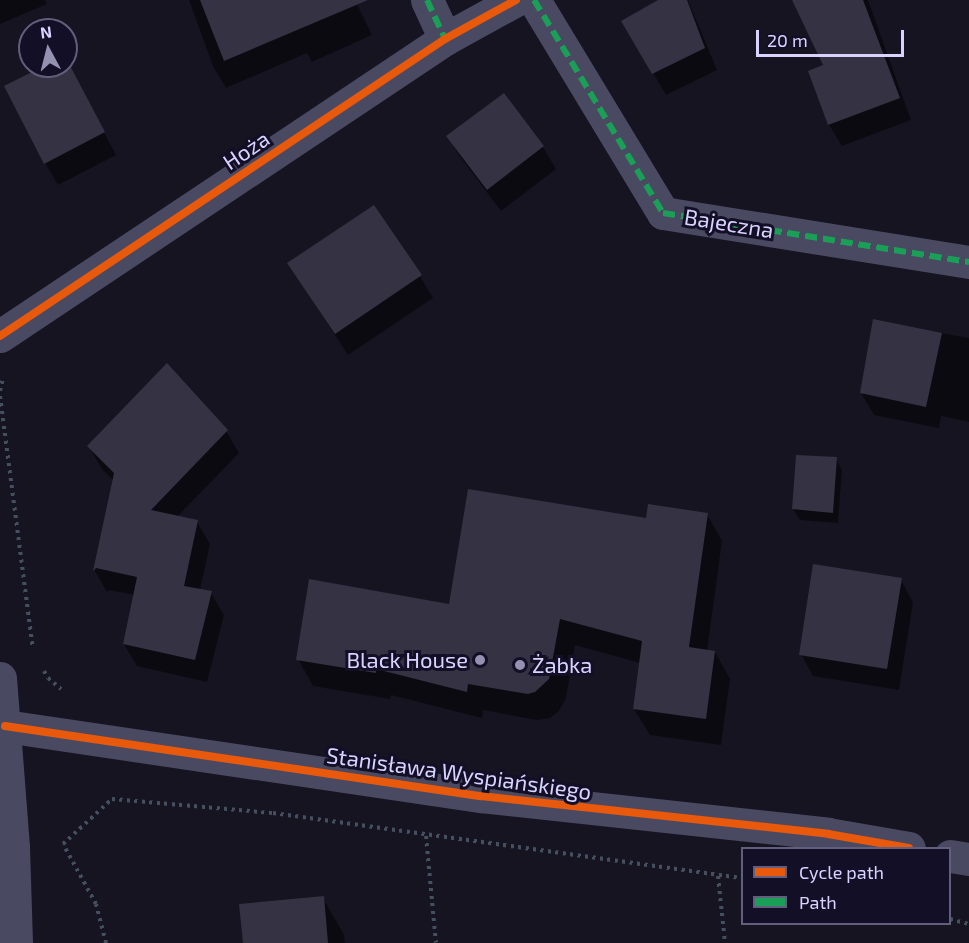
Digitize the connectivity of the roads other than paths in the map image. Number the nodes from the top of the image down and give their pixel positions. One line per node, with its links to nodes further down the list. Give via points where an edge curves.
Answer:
1 (427, 0): 4 (street)
2 (516, 0): 4 (street, Hoża)
3 (534, 0): 5 (street, Bajeczna, via 663,213)
4 (445, 39): 6 (street, Hoża)
5 (969, 262)
6 (0, 336)
7 (0, 678): 8 (street)
8 (5, 726): 9 (street, Stanisława Wyspiańskiego, via 481,796 828,834); 12 (street)
9 (898, 847)
10 (951, 856): 11 (street)
11 (969, 859)
12 (16, 943)

